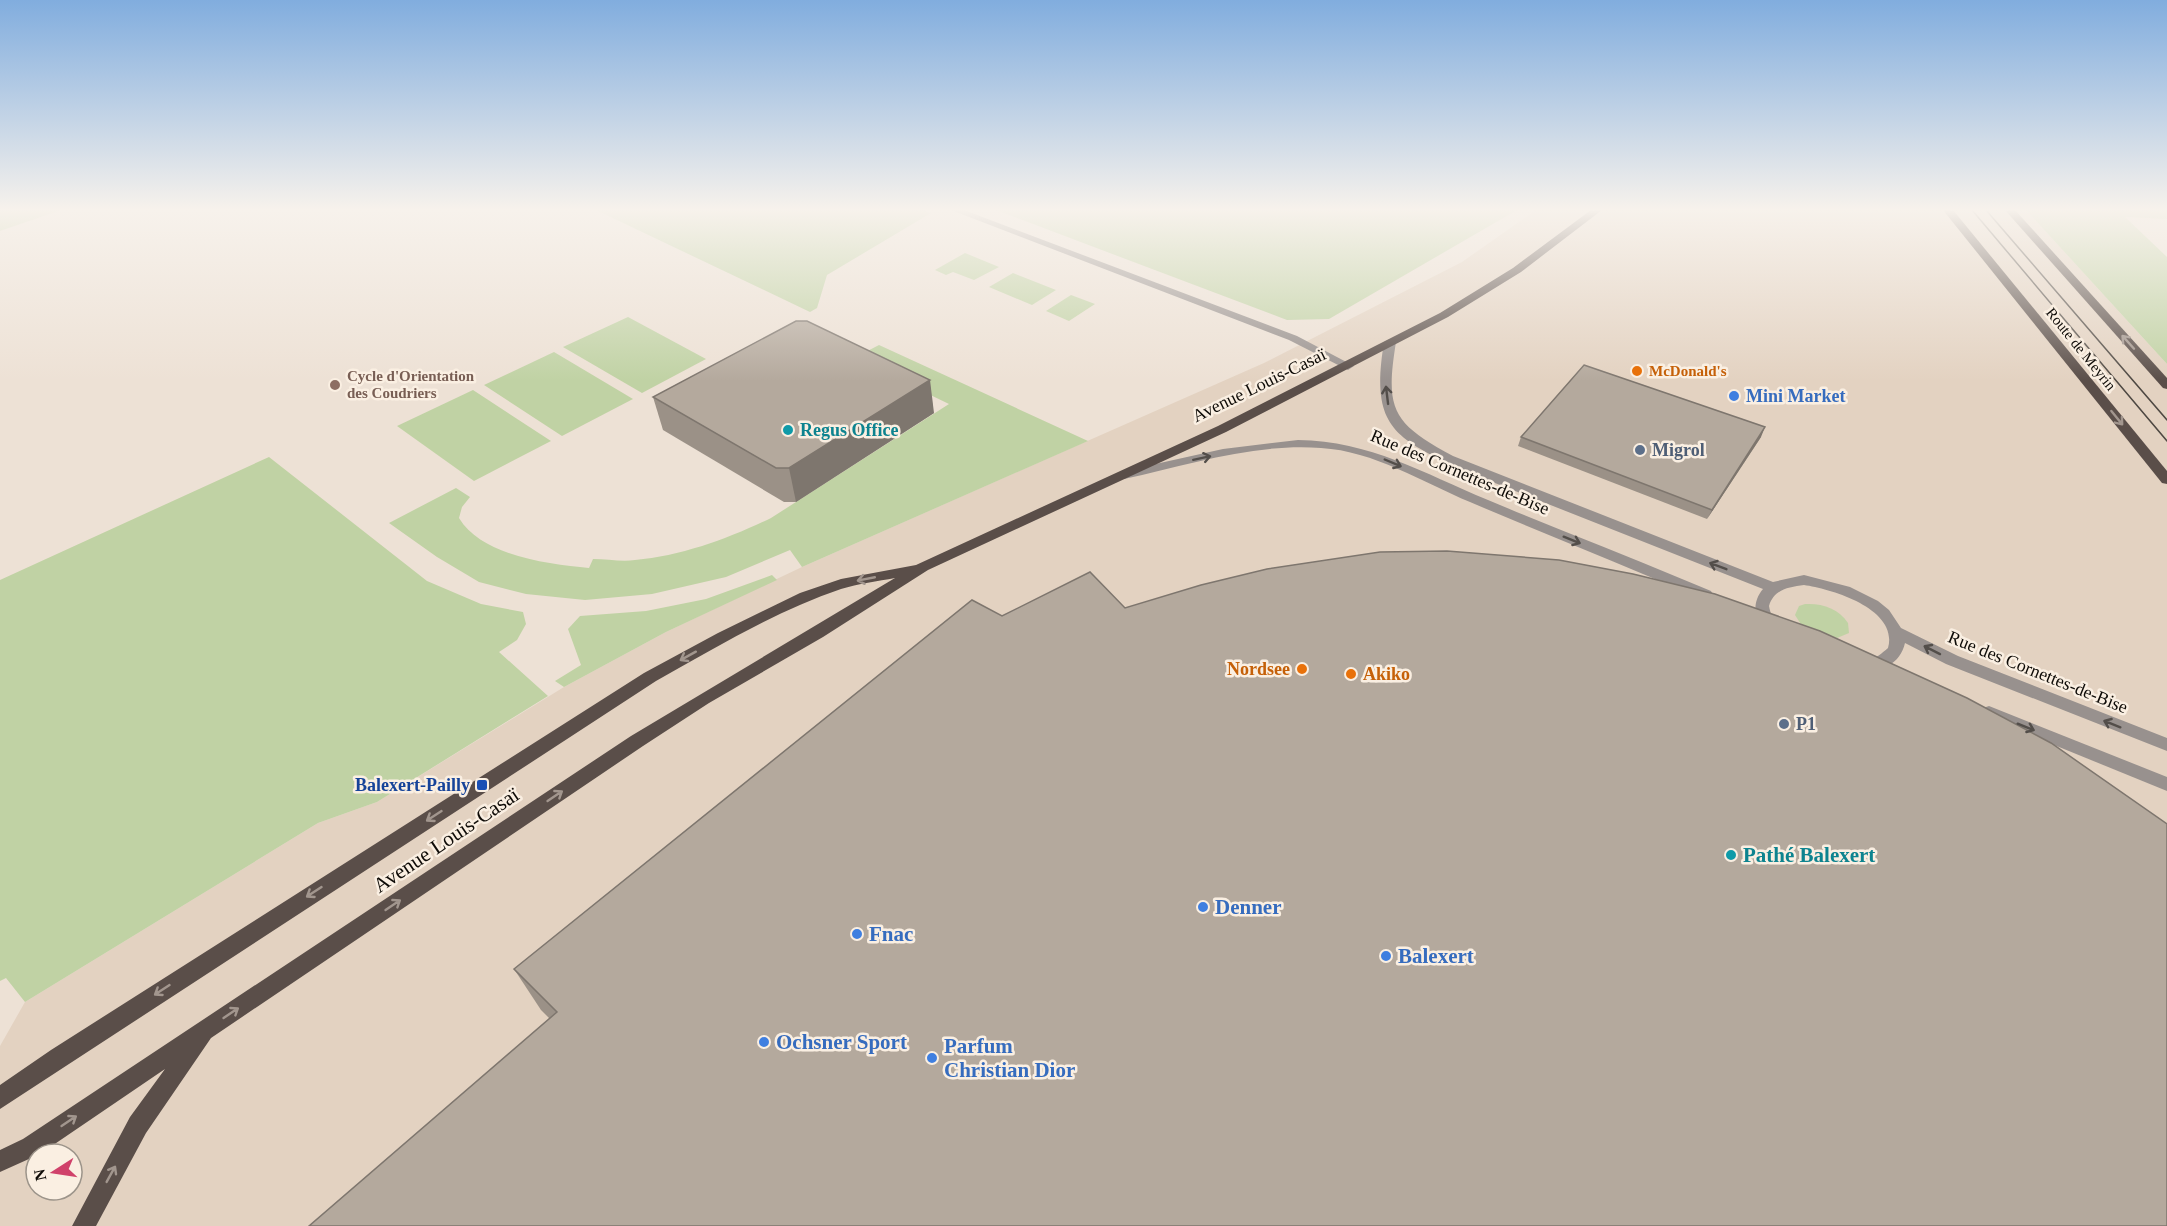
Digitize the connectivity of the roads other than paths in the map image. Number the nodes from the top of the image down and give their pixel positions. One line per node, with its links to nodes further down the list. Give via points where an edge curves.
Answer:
1 (1107, 267): 6 (street, via 1293,338)
2 (1521, 267): 5 (main road, Avenue Louis-Casaï, via 1444,315)
3 (1994, 267): 9 (main road, Route de Meyrin, one-way to 9)
4 (2061, 267): 7 (main road, one-way to 4)
5 (1390, 342): 6 (main road, Avenue Louis-Casaï); 11 (street, Rue des Cornettes-de-Bise, one-way to 5, via 1489,476 1419,442 1401,428 1389,411 1385,371)
6 (1348, 366): 8 (main road, Avenue Louis-Casaï)
7 (2167, 386)
8 (1124, 475): 10 (main road, Avenue Louis-Casaï); 12 (street, Rue des Cornettes-de-Bise, one-way to 12, via 1272,444 1346,447 1373,454)
9 (2167, 480)
10 (923, 567): 21 (main road, Avenue Louis-Casaï, one-way to 10, via 646,735); 22 (main road, Avenue Louis-Casaï, one-way to 22, via 841,584 805,597 650,677 57,1057)
11 (1772, 587): 14 (street, via 1762,598); 15 (street, Rue des Cornettes-de-Bise, via 1804,580 1835,586 1877,608)
12 (1718, 600)
13 (1749, 614): 14 (street)
14 (1766, 621): 16 (street, via 1787,643 1822,661)
15 (1896, 632): 16 (street, via 1894,652); 19 (street, Rue des Cornettes-de-Bise, one-way to 15, via 1965,665)
16 (1875, 665): 17 (street)
17 (1895, 673)
18 (1979, 708): 20 (street, one-way to 20)
19 (2167, 745)
20 (2167, 784)
21 (207, 1028): 23 (main road, Avenue Louis-Casaï, one-way to 21, via 31,1147); 24 (main road, one-way to 21, via 138,1125)
22 (0, 1098)
23 (0, 1161)
24 (84, 1226)

